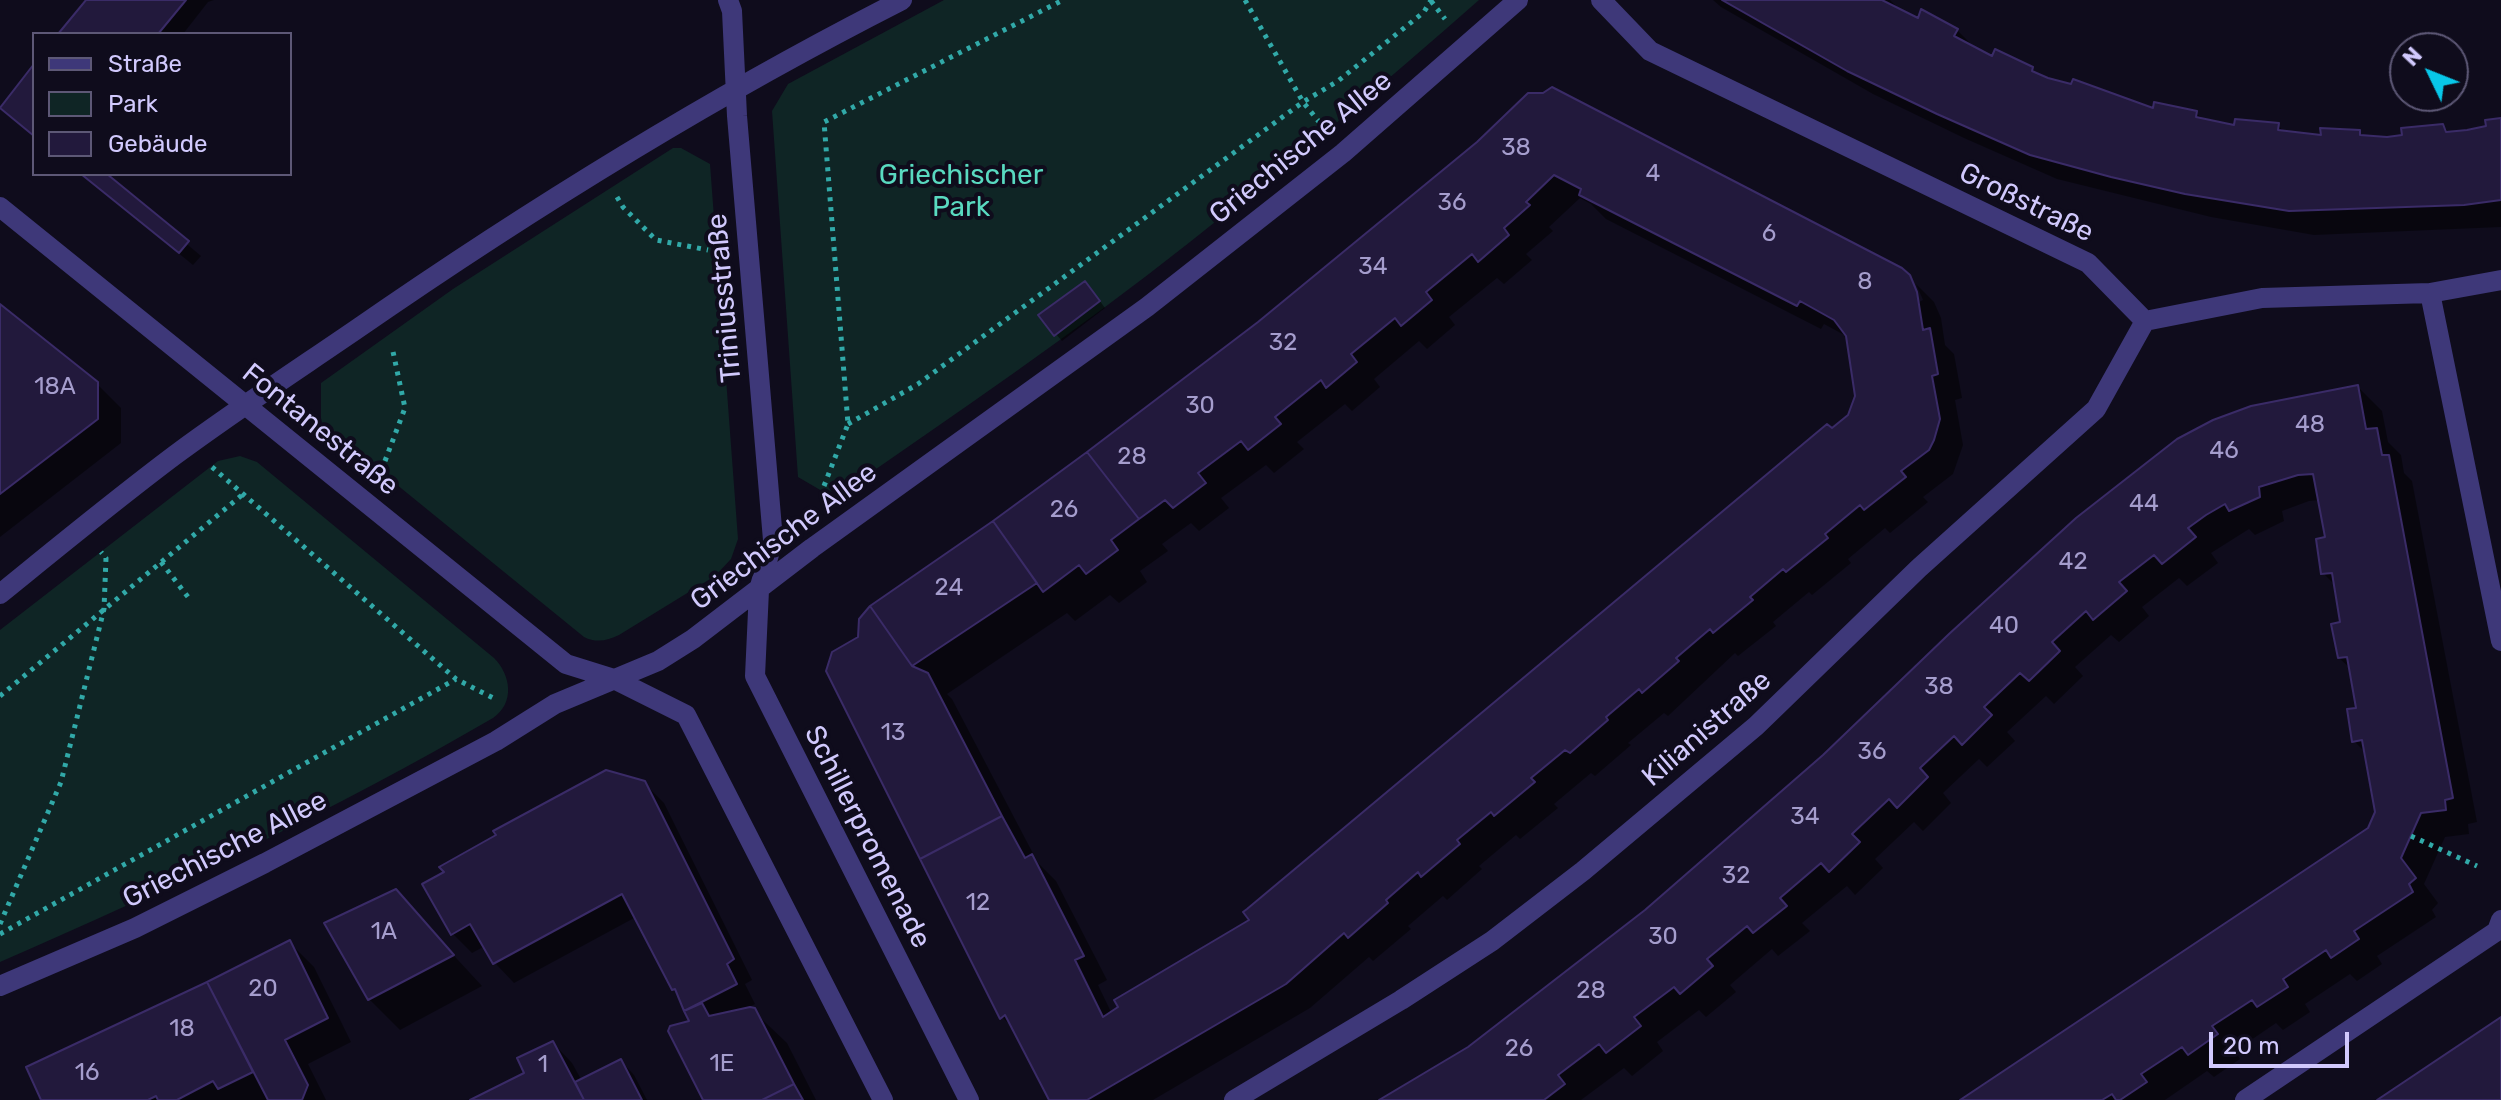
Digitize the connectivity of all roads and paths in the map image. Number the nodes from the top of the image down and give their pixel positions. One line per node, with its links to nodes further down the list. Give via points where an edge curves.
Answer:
1 (728, 0): 8 (street, Triniusstraße)
2 (902, 0): 8 (street)
3 (1063, 0): 18 (path, via 824,122)
4 (1245, 0): 9 (path)
5 (1431, 0): 9 (path, via 1424,12 1338,81)
6 (1518, 0): 25 (street, Griechische Allee, via 1343,153 1147,307)
7 (1601, 0): 15 (street, Großstraße, via 1650,51 2088,263)
8 (736, 89): 17 (street, via 472,249); 25 (street, Triniusstraße, via 773,540)
9 (1303, 102): 18 (path, via 918,384)
10 (616, 196): 12 (path, via 656,240)
11 (0, 207): 17 (street, Fontanestraße)
12 (708, 250)
13 (2501, 280): 14 (street)
14 (2430, 293): 15 (street, via 2262,298); 29 (street)
15 (2145, 321): 42 (street, Kilianistraße, via 2096,409 1919,568 1756,726 1492,941)
16 (392, 346): 19 (path, via 405,408)
17 (245, 405): 23 (street); 31 (street, Fontanestraße, via 566,664)
18 (848, 424): 21 (path)
19 (385, 461)
20 (211, 466): 22 (path)
21 (824, 486)
22 (242, 494): 24 (path); 30 (path)
23 (83, 526): 26 (street); 28 (path, via 106,558)
24 (161, 562): 27 (path); 28 (path)
25 (759, 590): 31 (street, Griechische Allee, via 658,661); 41 (street, Schillerpromenade, via 755,676)
26 (0, 594)
27 (188, 597)
28 (104, 609): 32 (path); 37 (path, via 61,782)
29 (2501, 641)
30 (456, 679): 33 (path); 38 (path)
31 (614, 679): 39 (street, Griechische Allee, via 555,704 496,741 135,928); 40 (street, via 686,715)
32 (0, 696)
33 (497, 700)
34 (2411, 836): 35 (path)
35 (2477, 866)
36 (2501, 920): 43 (street, via 2497,931)
37 (0, 924)
38 (0, 934)
39 (0, 986)
40 (883, 1100)
41 (969, 1100)
42 (1234, 1100)
43 (2245, 1100)

